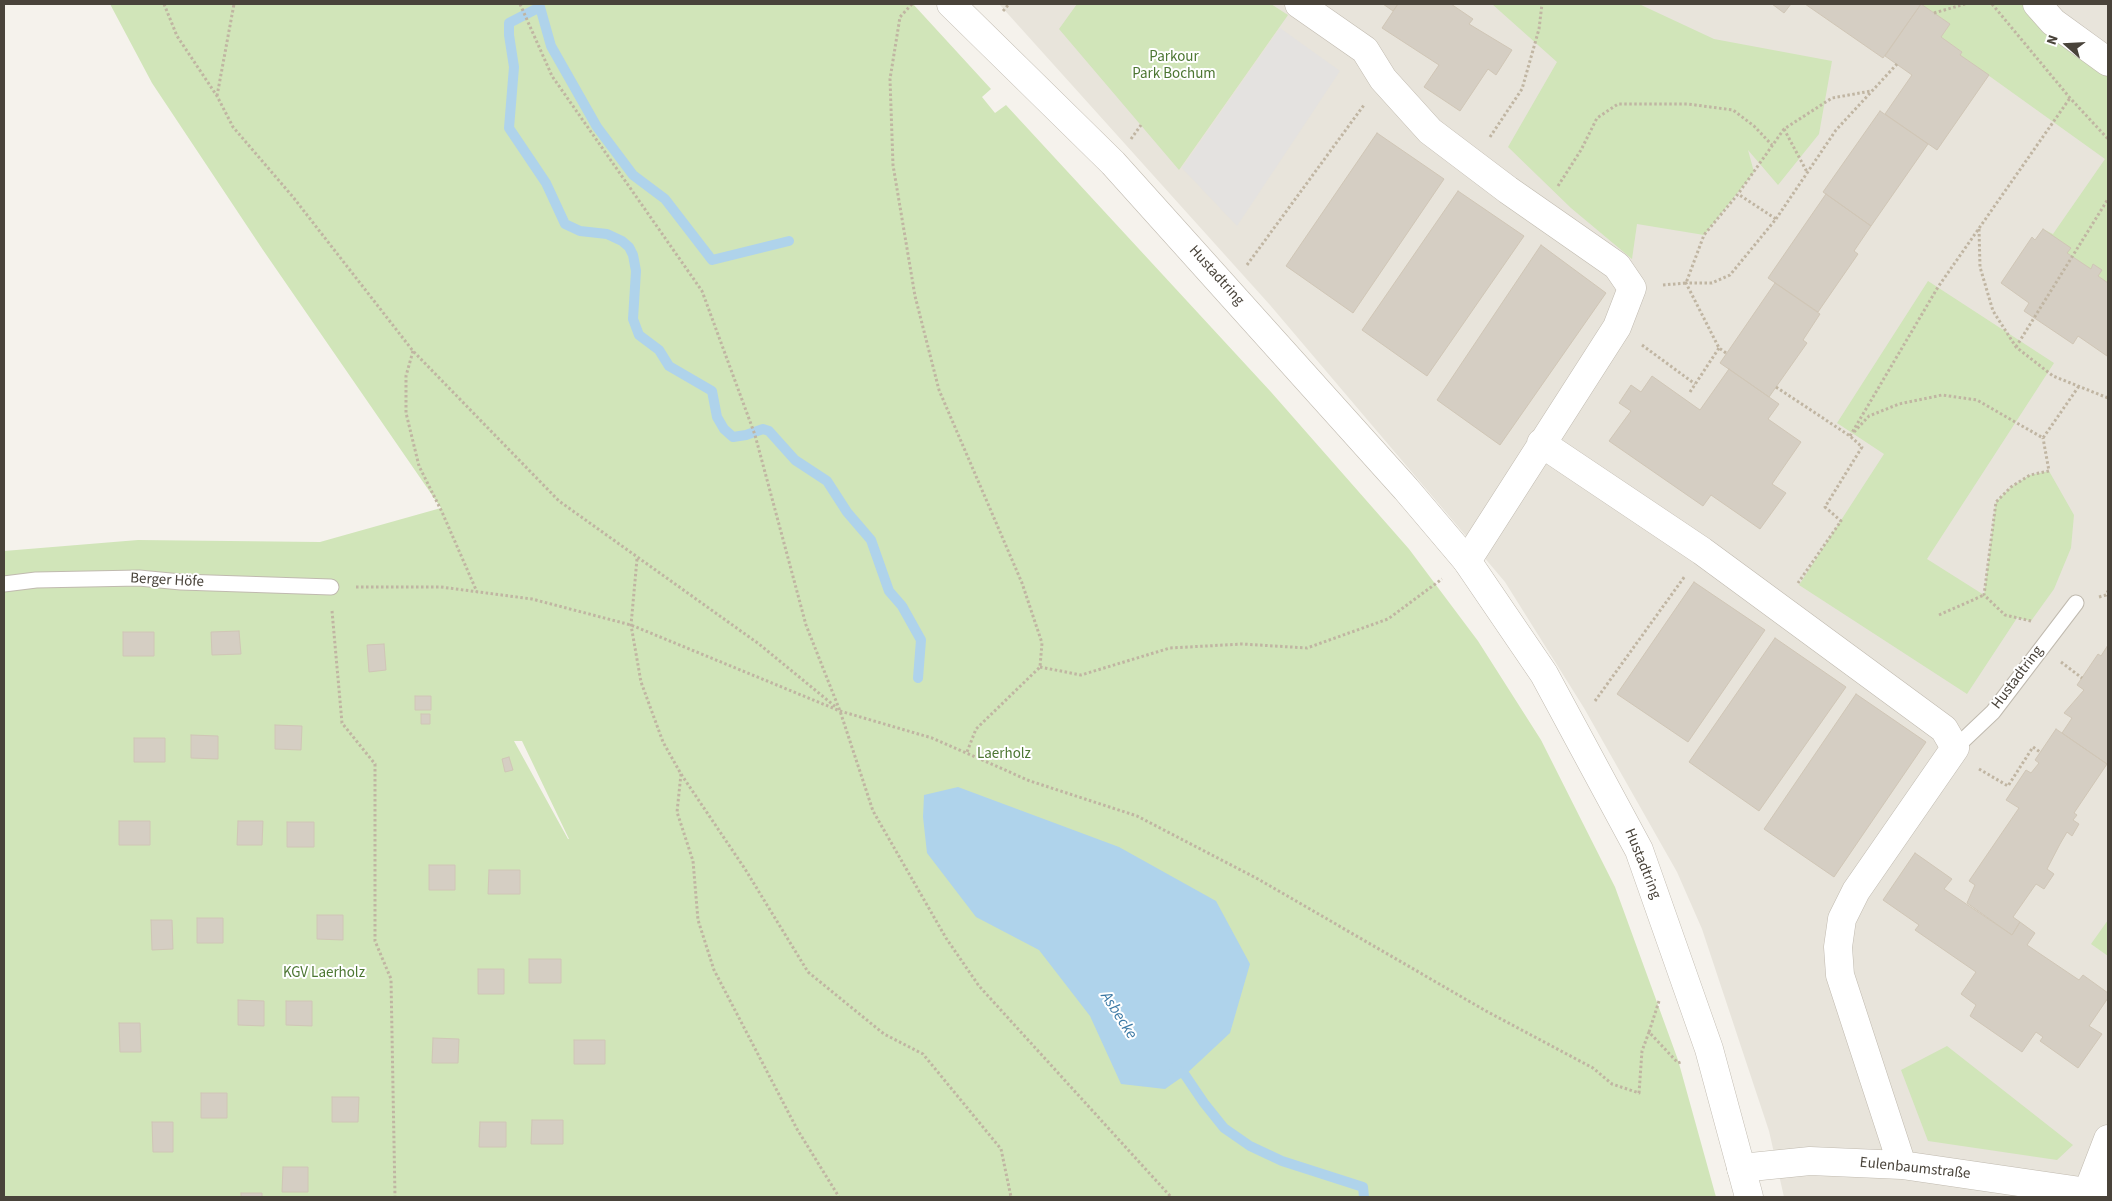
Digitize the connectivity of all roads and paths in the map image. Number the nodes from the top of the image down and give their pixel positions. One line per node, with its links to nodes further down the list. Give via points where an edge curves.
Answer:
1 (164, 4): 16 (path, via 177,36)
2 (234, 4): 16 (path)
3 (520, 4): 59 (path, via 552,76 702,291 755,435 806,625)
4 (912, 4): 57 (path, via 900,17 890,79 893,165 916,296 939,390 1025,591 1042,643)
5 (952, 4): 30 (street, Hustadtring, via 1106,156)
6 (1299, 4): 14 (street, via 1365,50)
7 (1542, 4): 21 (path, via 1539,29 1522,89)
8 (1965, 4): 11 (path)
9 (1992, 4): 17 (path)
10 (2037, 4): 12 (street, via 2053,22)
11 (1934, 13)
12 (2108, 62)
13 (1897, 64): 15 (path)
14 (1383, 79): 21 (street, via 1430,132); 30 (path)
15 (1871, 91): 18 (path, via 1832,98); 22 (path, via 1836,130)
16 (217, 96): 34 (path, via 233,127 293,197)
17 (2070, 98): 19 (path); 27 (path)
18 (1784, 129): 20 (path); 22 (path)
19 (2108, 139)
20 (1772, 145): 23 (path); 25 (path, via 1732,110 1688,104 1618,104 1597,118)
21 (1474, 162): 25 (street)
22 (1807, 172): 26 (path)
23 (1738, 194): 26 (path); 28 (path, via 1704,235)
24 (2108, 199): 32 (path)
25 (1541, 213): 29 (street, via 1617,266)
26 (1776, 219): 28 (path, via 1730,275 1712,283)
27 (1979, 229): 32 (path, via 1980,266 1993,311); 41 (path, via 1938,286)
28 (1686, 283): 29 (path); 33 (path)
29 (1632, 288): 31 (street)
30 (1229, 290): 45 (street, Hustadtring)
31 (1617, 327): 36 (path); 43 (street)
32 (2016, 347): 37 (path, via 2053,376)
33 (1719, 348): 35 (path); 36 (path)
34 (413, 351): 44 (path, via 559,501); 50 (path, via 406,376 406,413 419,466)
35 (1726, 353)
36 (1695, 384): 39 (path)
37 (2079, 386): 40 (path); 42 (path)
38 (1776, 387): 41 (path)
39 (1690, 392)
40 (2108, 398)
41 (1850, 436): 42 (path, via 1869,416 1899,404 1942,395 1978,400); 47 (path, via 1862,448 1825,507 1841,522)
42 (2043, 438): 51 (path, via 2049,471 2030,475 1996,502)
43 (1541, 443): 45 (street); 61 (street, via 1702,551 1944,729)
44 (638, 559): 54 (path); 59 (path, via 759,644)
45 (1467, 561): 57 (path, via 1388,619 1307,648 1242,644 1170,648 1081,674); 60 (street, Hustadtring, via 1544,674)
46 (1686, 575): 60 (path)
47 (1802, 578)
48 (4, 584): 49 (lane, Berger Höfe, via 36,580 140,578)
49 (331, 587): 50 (path, via 441,587); 73 (path, via 342,723 375,764 375,941 392,979)
50 (477, 592): 54 (path, via 532,599)
51 (1984, 595): 53 (path); 55 (path, via 2005,615)
52 (2076, 602): 55 (lane, Hustadtring)
53 (1939, 616)
54 (631, 625): 59 (path); 65 (path, via 640,682 663,742)
55 (2055, 630): 61 (lane, Hustadtring, via 1993,712)
56 (2057, 659): 58 (path)
57 (1040, 667): 62 (path, via 976,729)
58 (2082, 678)
59 (840, 711): 62 (path, via 908,730); 76 (path, via 873,811 946,938 980,986)
60 (1574, 729): 68 (street, Hustadtring, via 1639,850)
61 (1954, 748): 70 (street, Hustadtring, via 1856,891 1842,919 1838,947 1840,974)
62 (966, 752): 67 (path, via 1030,781 1137,816 1258,880 1486,1011 1593,1068 1612,1084 1639,1093 1642,1051)
63 (2040, 752): 64 (path, via 2032,747 2008,786)
64 (1975, 767)
65 (681, 774): 74 (path, via 677,812 693,861 698,920 714,970 797,1129); 75 (path, via 745,869 808,972 884,1034 923,1054 1001,1149)
66 (1655, 1014): 67 (path)
67 (1649, 1032): 68 (path, via 1678,1063)
68 (1709, 1049): 71 (street, Hustadtring)
69 (2108, 1139): 72 (street, Eulenbaumstraße)
70 (1902, 1165): 71 (street, Eulenbaumstraße, via 1810,1161); 72 (street, Eulenbaumstraße)
71 (1741, 1168): 77 (street, Hustadtring)
72 (2098, 1193)
73 (395, 1197)
74 (839, 1197)
75 (1011, 1197)
76 (1171, 1197)
77 (1749, 1197)

